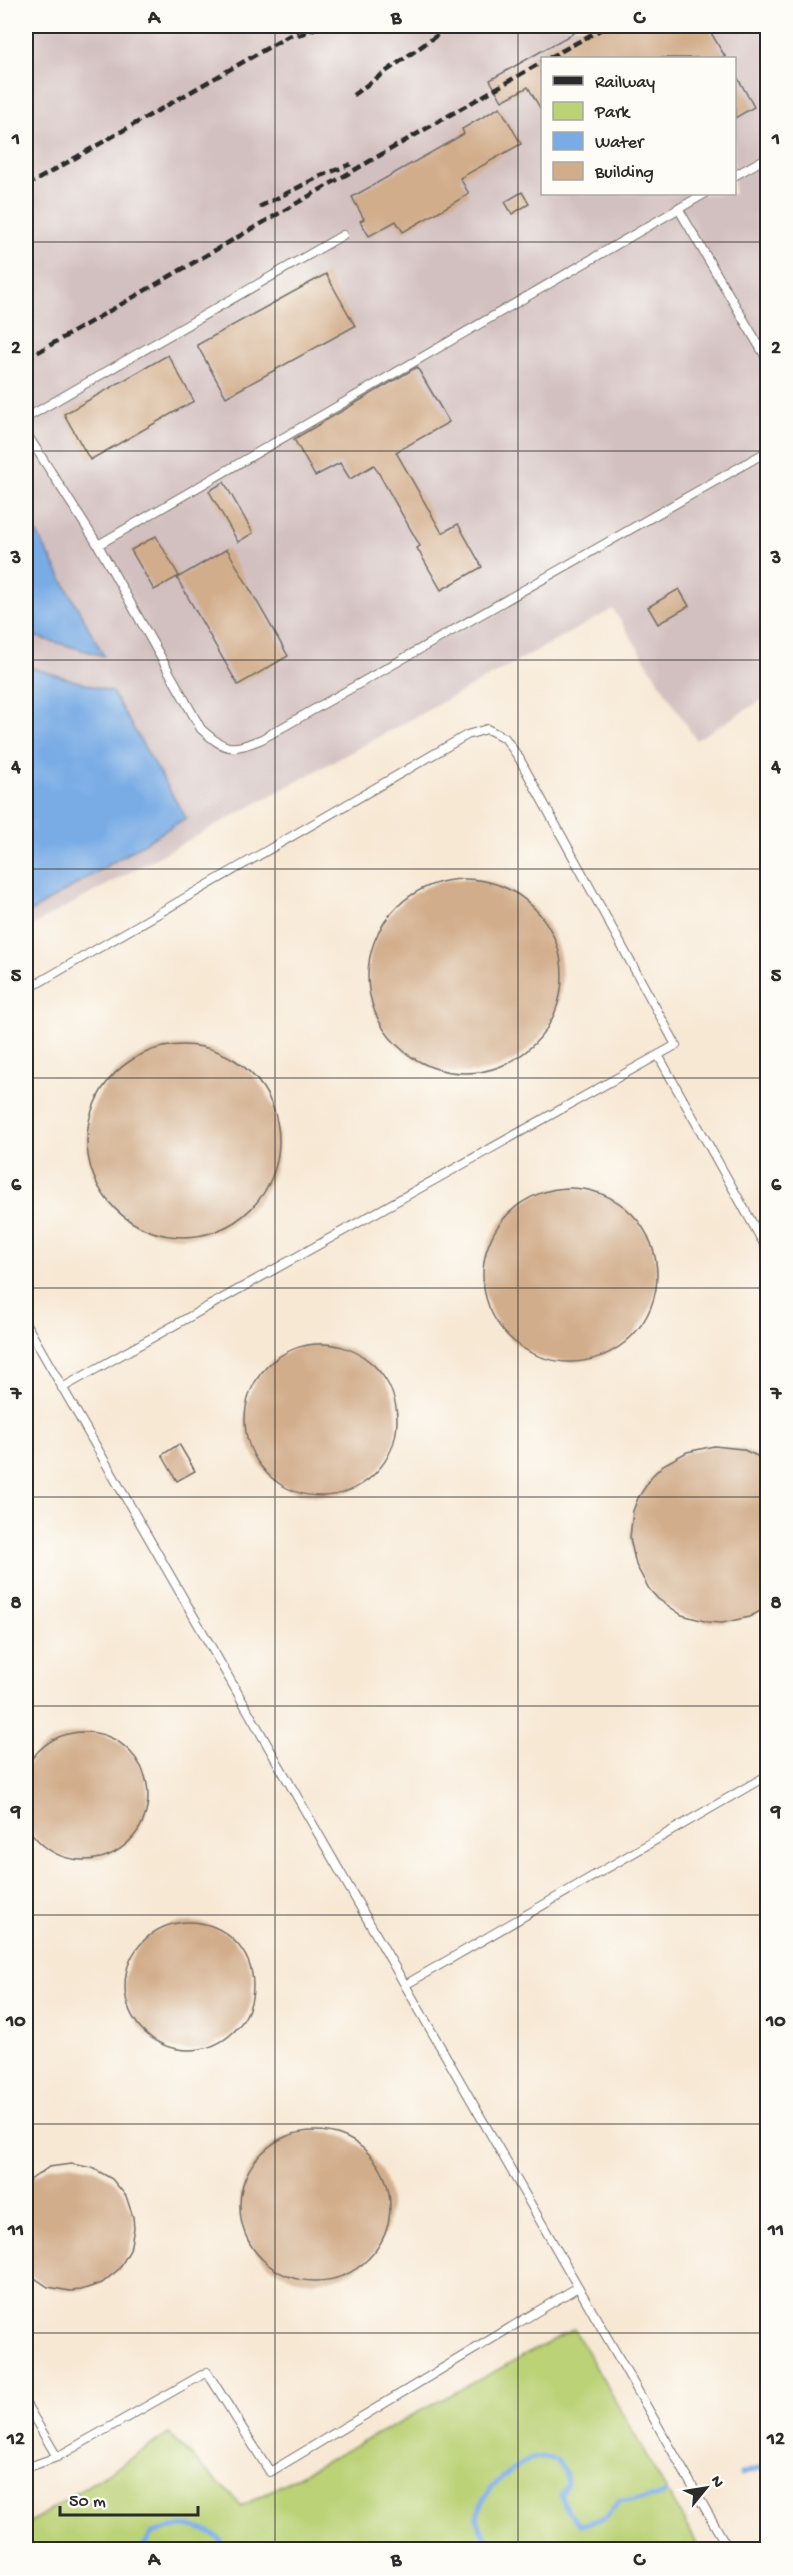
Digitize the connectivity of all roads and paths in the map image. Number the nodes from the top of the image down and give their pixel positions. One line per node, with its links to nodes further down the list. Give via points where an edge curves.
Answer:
1 (768, 157): 2 (lane)
2 (736, 175)
3 (702, 195): 4 (lane)
4 (678, 208): 6 (lane); 10 (lane)
5 (344, 235): 7 (lane)
6 (768, 361)
7 (26, 418)
8 (26, 433): 10 (lane)
9 (768, 452): 10 (lane, via 262,739 236,749 217,743 201,729)
10 (98, 545)
11 (26, 990): 12 (lane, via 457,741 487,729 505,738 519,758 676,1045)
12 (658, 1055): 13 (lane); 15 (lane)
13 (768, 1251)
14 (26, 1324): 15 (lane)
15 (62, 1388): 17 (lane)
16 (768, 1775): 17 (lane)
17 (405, 1985): 18 (lane)
18 (578, 2287): 20 (lane, via 270,2472 207,2372); 22 (lane)
19 (26, 2404): 20 (lane)
20 (57, 2457): 21 (lane)
21 (26, 2468)
22 (729, 2550)

